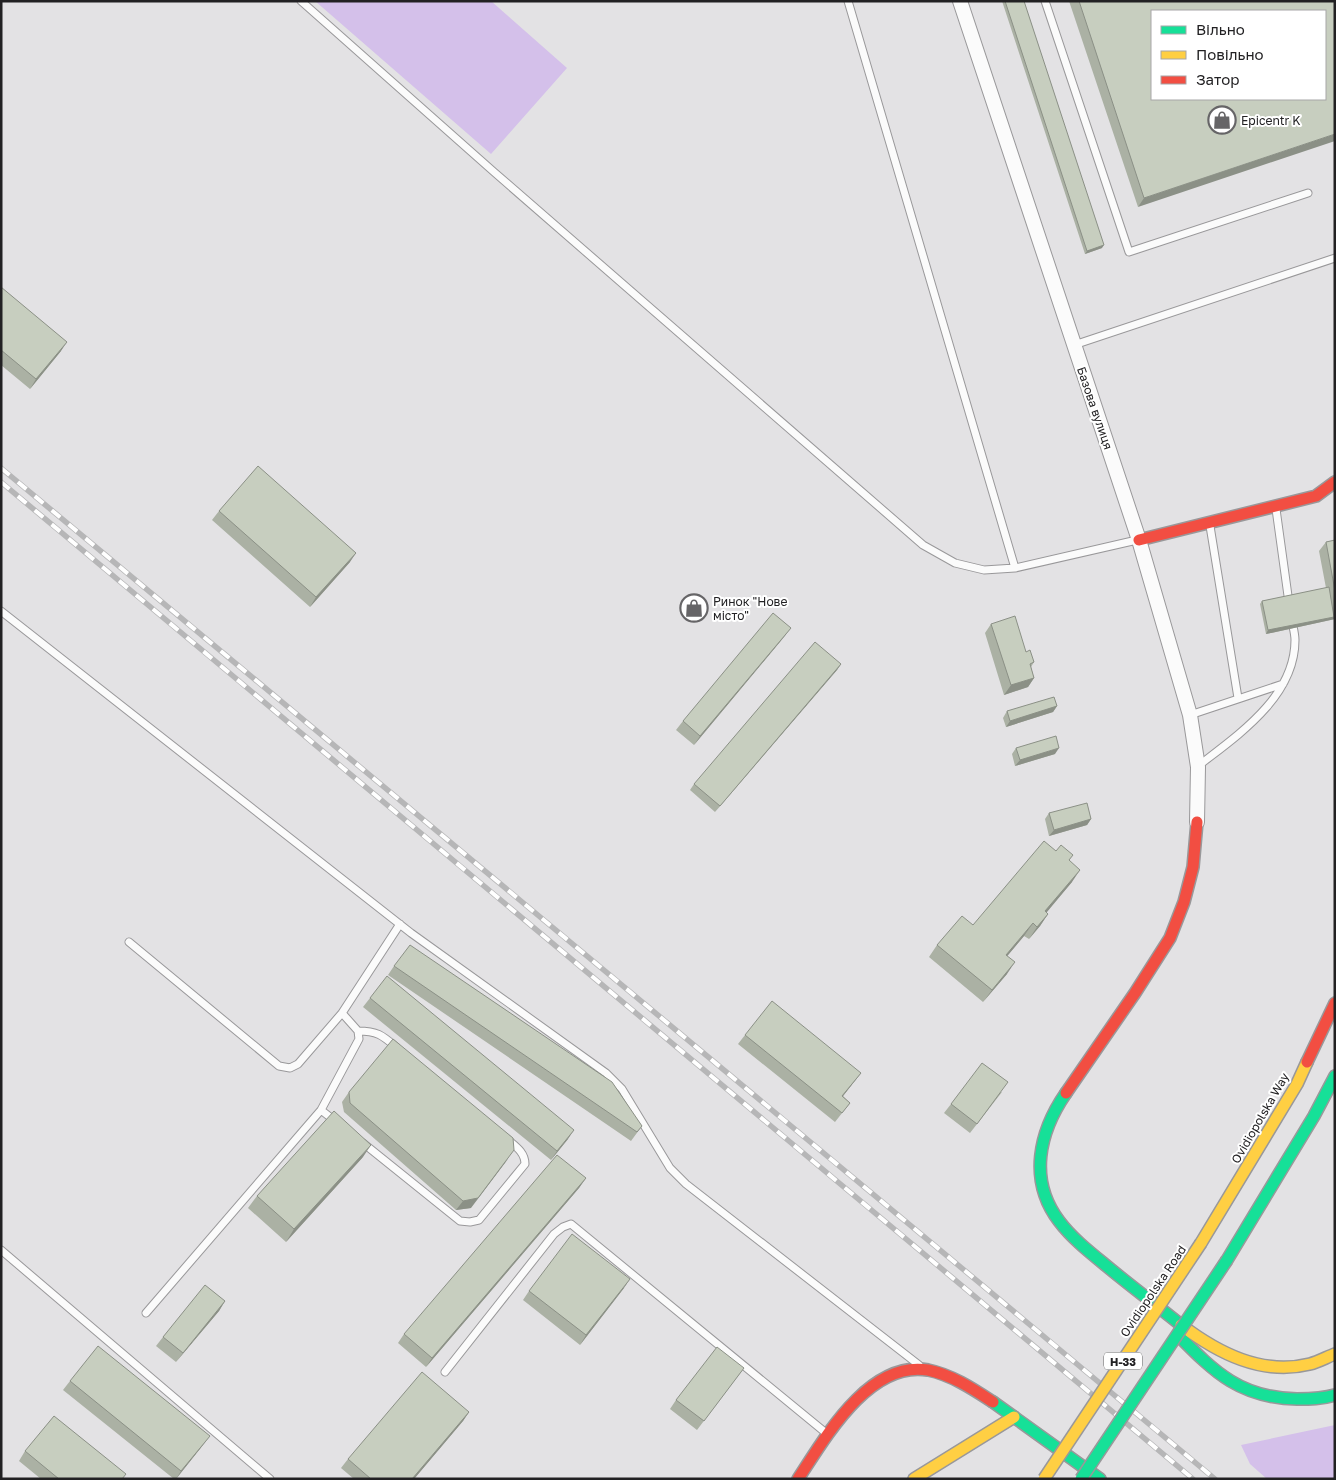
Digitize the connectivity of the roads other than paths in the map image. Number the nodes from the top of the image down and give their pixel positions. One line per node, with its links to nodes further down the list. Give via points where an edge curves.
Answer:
1 (301, 1): 15 (lane, via 923,545 954,563 984,570)
2 (848, 1): 15 (lane)
3 (960, 1): 7 (street, Базова вулиця)
4 (1045, 1): 5 (lane, via 1129,252)
5 (1308, 193)
6 (1335, 258): 7 (lane)
7 (1074, 345): 14 (street, Базова вулиця)
8 (1335, 472): 10 (lane)
9 (1335, 482): 10 (main road)
10 (1316, 496): 11 (main road); 12 (main road)
11 (1335, 501)
12 (1275, 506): 13 (main road); 17 (lane, via 1295,640)
13 (1209, 522): 14 (main road); 18 (lane)
14 (1139, 540): 15 (lane); 19 (street, Базова вулиця)
15 (1015, 568)
16 (1, 611): 22 (lane)
17 (1284, 684): 18 (lane); 20 (lane, via 1267,708)
18 (1238, 698): 19 (lane)
19 (1190, 715): 20 (street, Базова вулиця)
20 (1198, 766): 21 (street, Базова вулиця)
21 (1197, 822): 37 (main road, via 1193,867 1170,938 1055,1108 1042,1140 1039,1169 1045,1197 1058,1220 1076,1240)
22 (400, 924): 25 (lane); 40 (lane, via 606,1073 622,1089 670,1168 686,1184)
23 (129, 942): 25 (lane, via 279,1066 290,1068 298,1064)
24 (1335, 1003): 35 (main road, Ovidiopolska Way / Н-33, via 1297,1084)
25 (342, 1014): 26 (lane)
26 (358, 1031): 27 (lane, via 374,1031); 30 (lane, via 359,1039)
27 (405, 1055)
28 (1335, 1076): 31 (main road, Н-33)
29 (1335, 1102): 31 (main road)
30 (322, 1110): 32 (lane); 38 (lane)
31 (1314, 1116): 49 (main road, Н-33, bridge, via 1227,1260)
32 (345, 1129)
33 (504, 1137): 34 (lane, via 520,1150 525,1164 479,1220 470,1222 460,1221)
34 (360, 1141)
35 (1201, 1243): 48 (main road, Ovidiopolska Road / Н-33, bridge)
36 (1, 1250): 45 (lane)
37 (1121, 1278): 39 (main road, via 1200,1340 1227,1355 1251,1363 1288,1368 1311,1364); 42 (main road, via 1217,1373 1236,1386 1261,1396 1292,1400)
38 (146, 1312)
39 (1335, 1354)
40 (926, 1370): 43 (main road, via 968,1386); 44 (main road, via 905,1372 879,1381 864,1393)
41 (445, 1372): 44 (lane, via 554,1234 570,1224)
42 (1335, 1395)
43 (1014, 1417): 47 (main road); 50 (main road)
44 (828, 1435): 46 (main road)
45 (270, 1479)
46 (798, 1479)
47 (914, 1479)
48 (1044, 1479)
49 (1081, 1479)
50 (1100, 1479)

